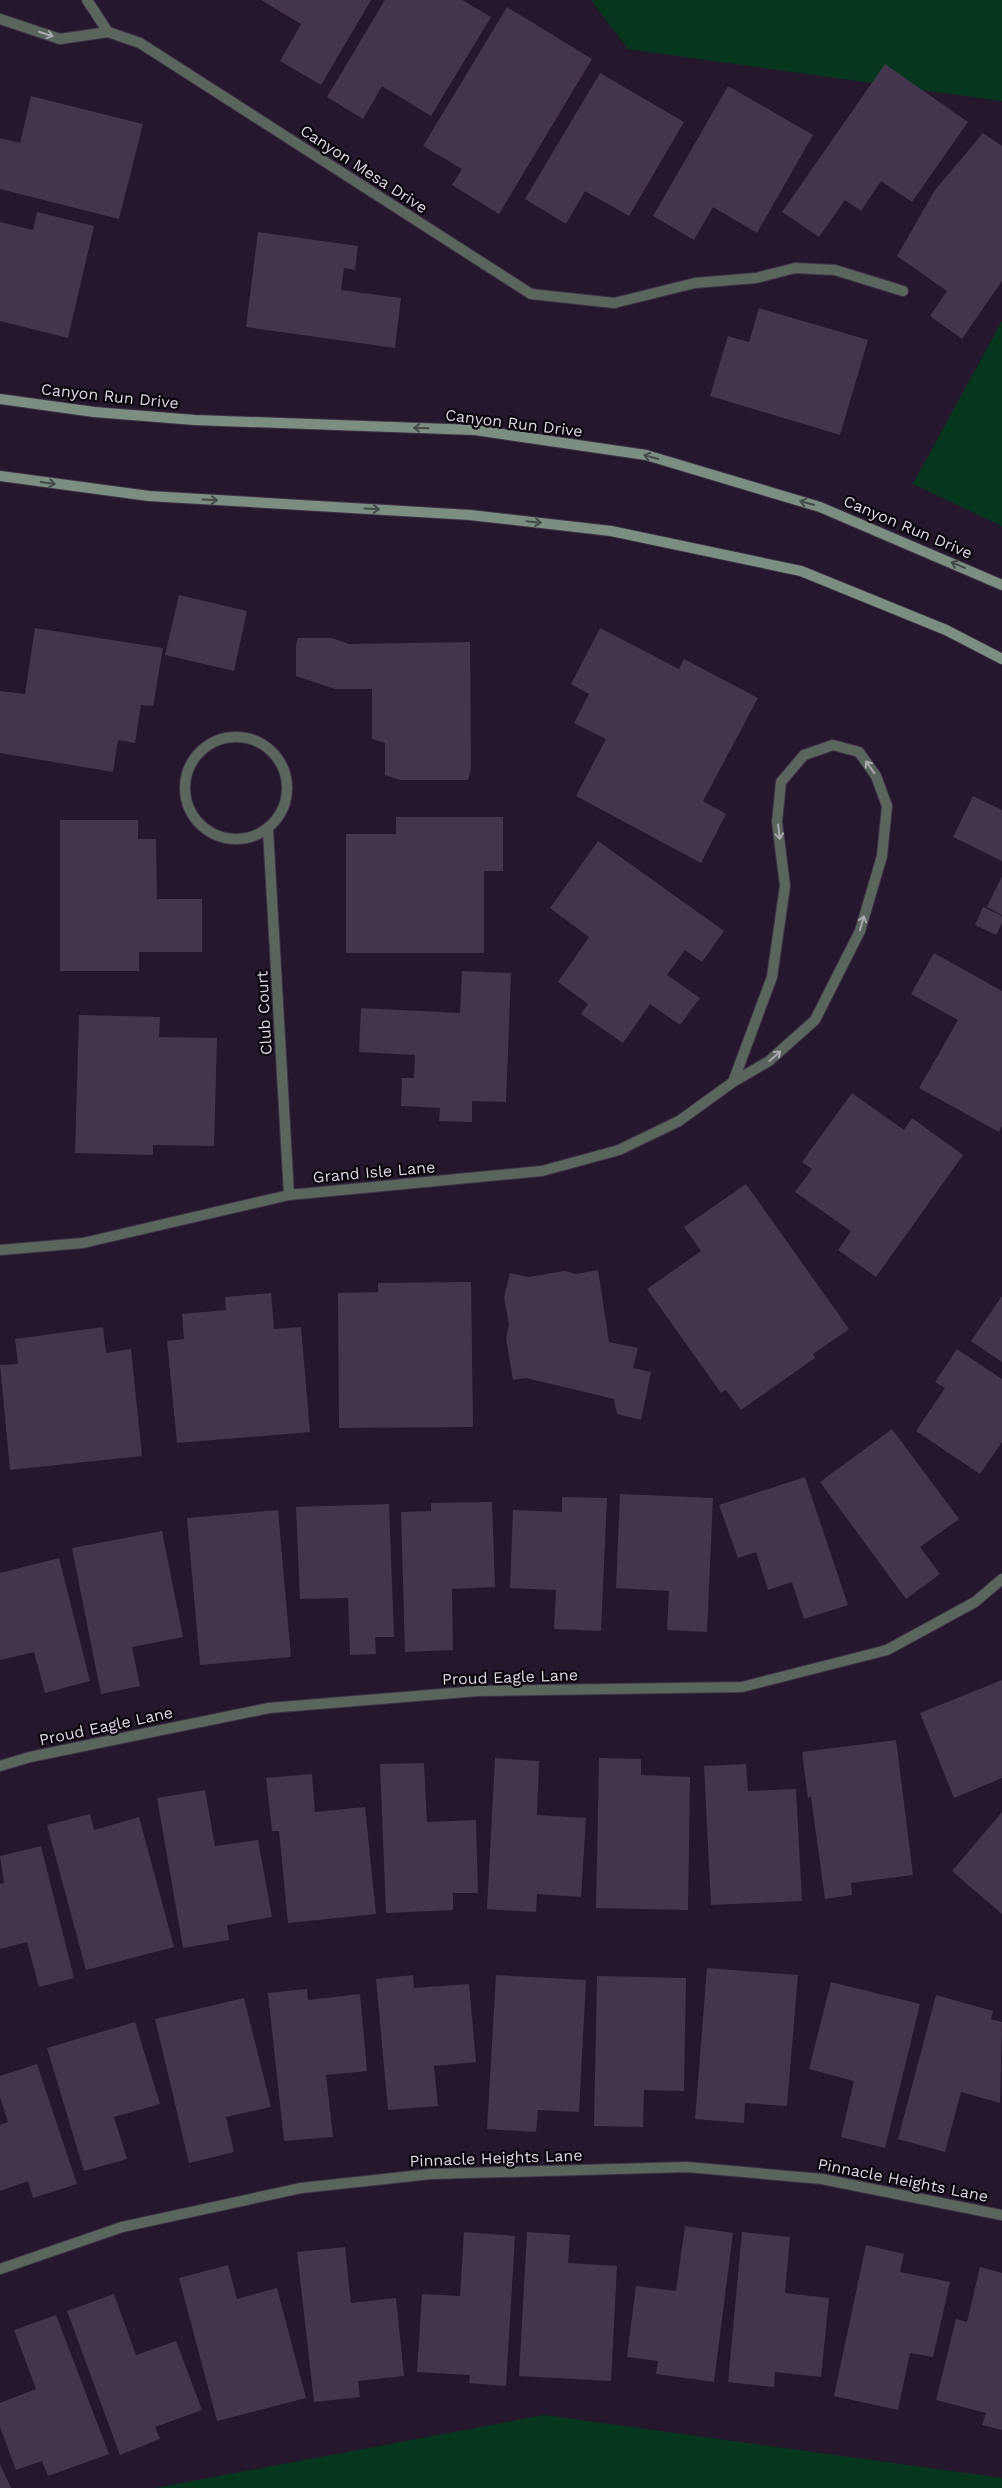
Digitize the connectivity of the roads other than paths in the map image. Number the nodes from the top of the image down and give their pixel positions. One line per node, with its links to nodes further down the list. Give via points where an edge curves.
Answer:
1 (87, 0): 3 (street)
2 (0, 19): 3 (street, Canyon Mesa Drive, one-way to 3, via 60,38)
3 (108, 32): 4 (street, Canyon Mesa Drive, via 140,42 531,294 614,303 695,283 756,278 795,268 835,270)
4 (903, 290)
5 (0, 399): 7 (street, Canyon Run Drive, one-way to 5, via 820,507 646,455 475,430 195,420 94,412)
6 (0, 476): 8 (street, one-way to 8, via 149,496 470,515 611,531 801,571 946,630)
7 (1002, 585)
8 (1002, 659)
9 (268, 830): 9 (street, via 281,815 288,796 286,775 277,757 262,743 243,737 223,738 204,747 191,762 185,782 186,802 195,820 210,834 229,840 249,838); 11 (street, Club Court)
10 (733, 1082): 10 (street, Grand Isle Lane, one-way to 10, via 769,1061 815,1020 860,931 882,856 887,806 876,776 859,752 833,745 804,755 781,782 777,822 785,886 772,977); 11 (street, Grand Isle Lane, via 679,1121 619,1150 542,1171)
11 (289, 1195): 12 (street, Grand Isle Lane, via 82,1243)
12 (0, 1250)
13 (1002, 1579): 14 (street, Proud Eagle Lane, via 975,1602 887,1650 742,1687 478,1691 269,1708)
14 (0, 1766)
15 (1002, 2215): 16 (street, Pinnacle Heights Lane, via 822,2178 687,2167 431,2174 301,2188 122,2227)
16 (0, 2270)

